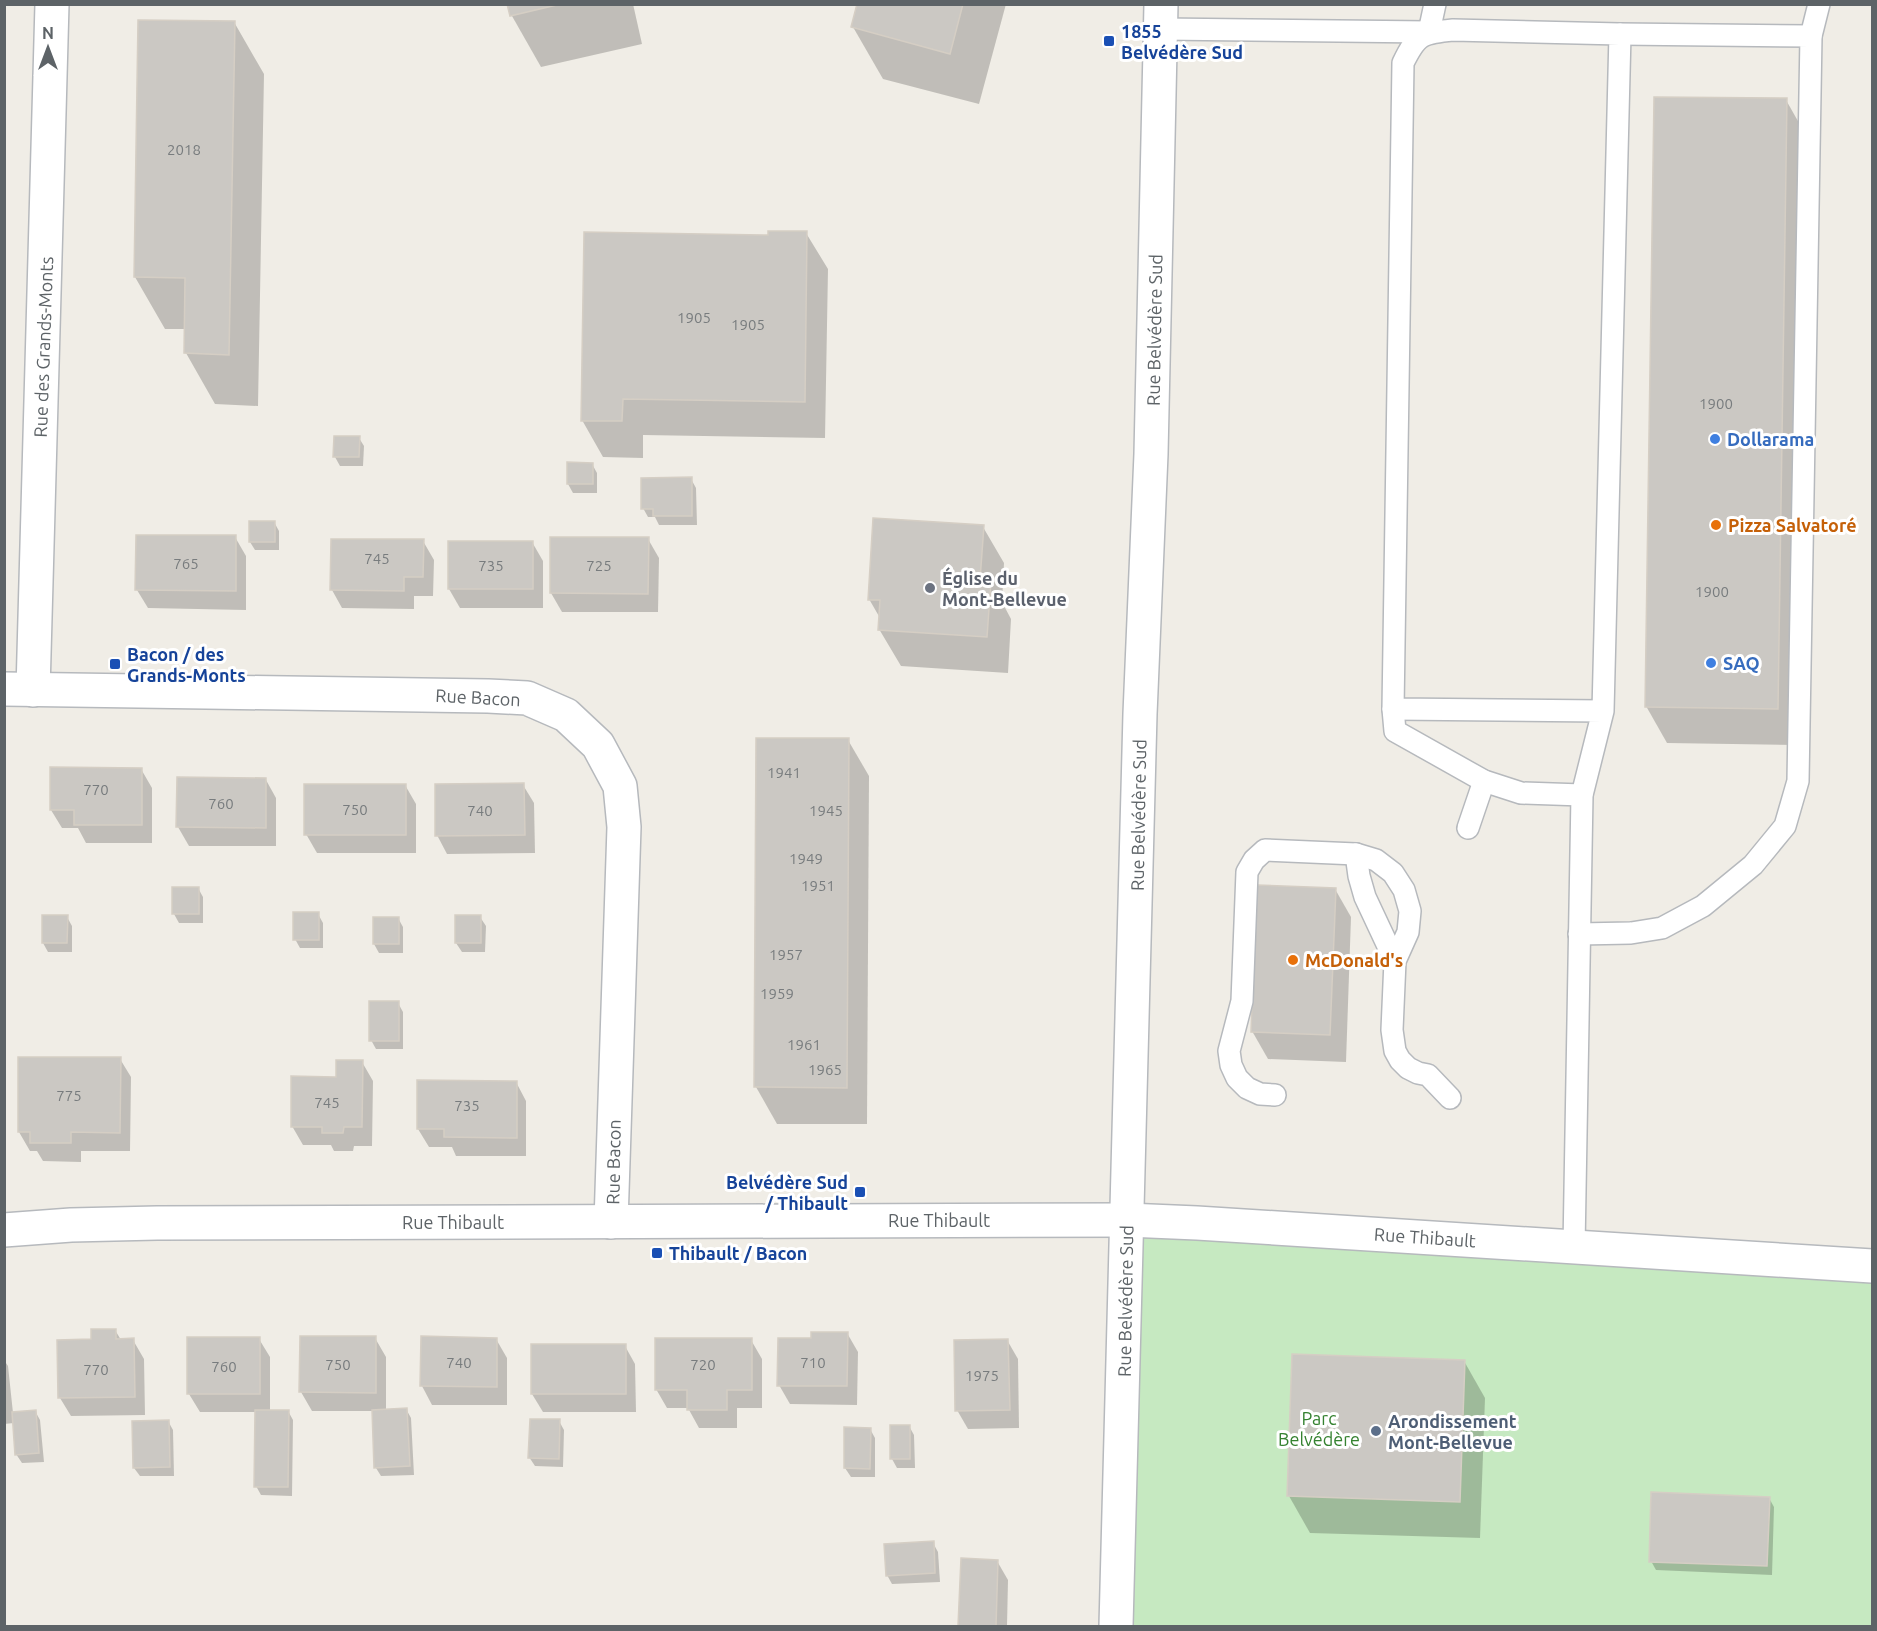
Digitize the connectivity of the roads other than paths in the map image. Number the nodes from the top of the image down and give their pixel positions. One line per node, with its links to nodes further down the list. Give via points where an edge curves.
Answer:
1 (52, 4): 8 (street, Rue des Grands-Monts)
2 (1435, 4): 5 (lane)
3 (1819, 4): 7 (lane)
4 (1161, 17): 5 (lane); 19 (street, Rue Belvédère Sud)
5 (1429, 32): 6 (lane); 9 (lane, via 1413,43 1404,63)
6 (1620, 34): 7 (lane); 10 (lane)
7 (1812, 36): 15 (lane, via 1798,781 1785,826 1753,865 1703,906 1662,928)
8 (19, 689): 20 (street, Rue Bacon, via 488,696 527,699 566,715 598,745 620,786 624,827)
9 (1393, 709): 10 (lane); 11 (lane, via 1395,731)
10 (1603, 711): 12 (lane)
11 (1484, 781): 12 (lane, via 1521,793); 13 (lane)
12 (1582, 795): 15 (lane)
13 (1468, 828)
14 (1356, 854): 16 (lane, via 1365,897); 16 (lane, via 1376,860 1393,873 1404,890 1410,911 1408,932); 17 (lane, via 1265,850 1247,872 1242,1001 1229,1051 1237,1078 1247,1088)
15 (1580, 934): 22 (lane)
16 (1395, 961): 18 (lane, via 1395,1052 1408,1068 1428,1075)
17 (1275, 1095)
18 (1450, 1098)
19 (1127, 1220): 20 (street, Rue Thibault); 22 (street, Rue Thibault); 24 (street, Rue Belvédère Sud)
20 (612, 1222): 21 (street, Rue Thibault, via 157,1223)
21 (4, 1230)
22 (1574, 1247): 23 (street, Rue Thibault)
23 (1872, 1266)
24 (1116, 1626)

